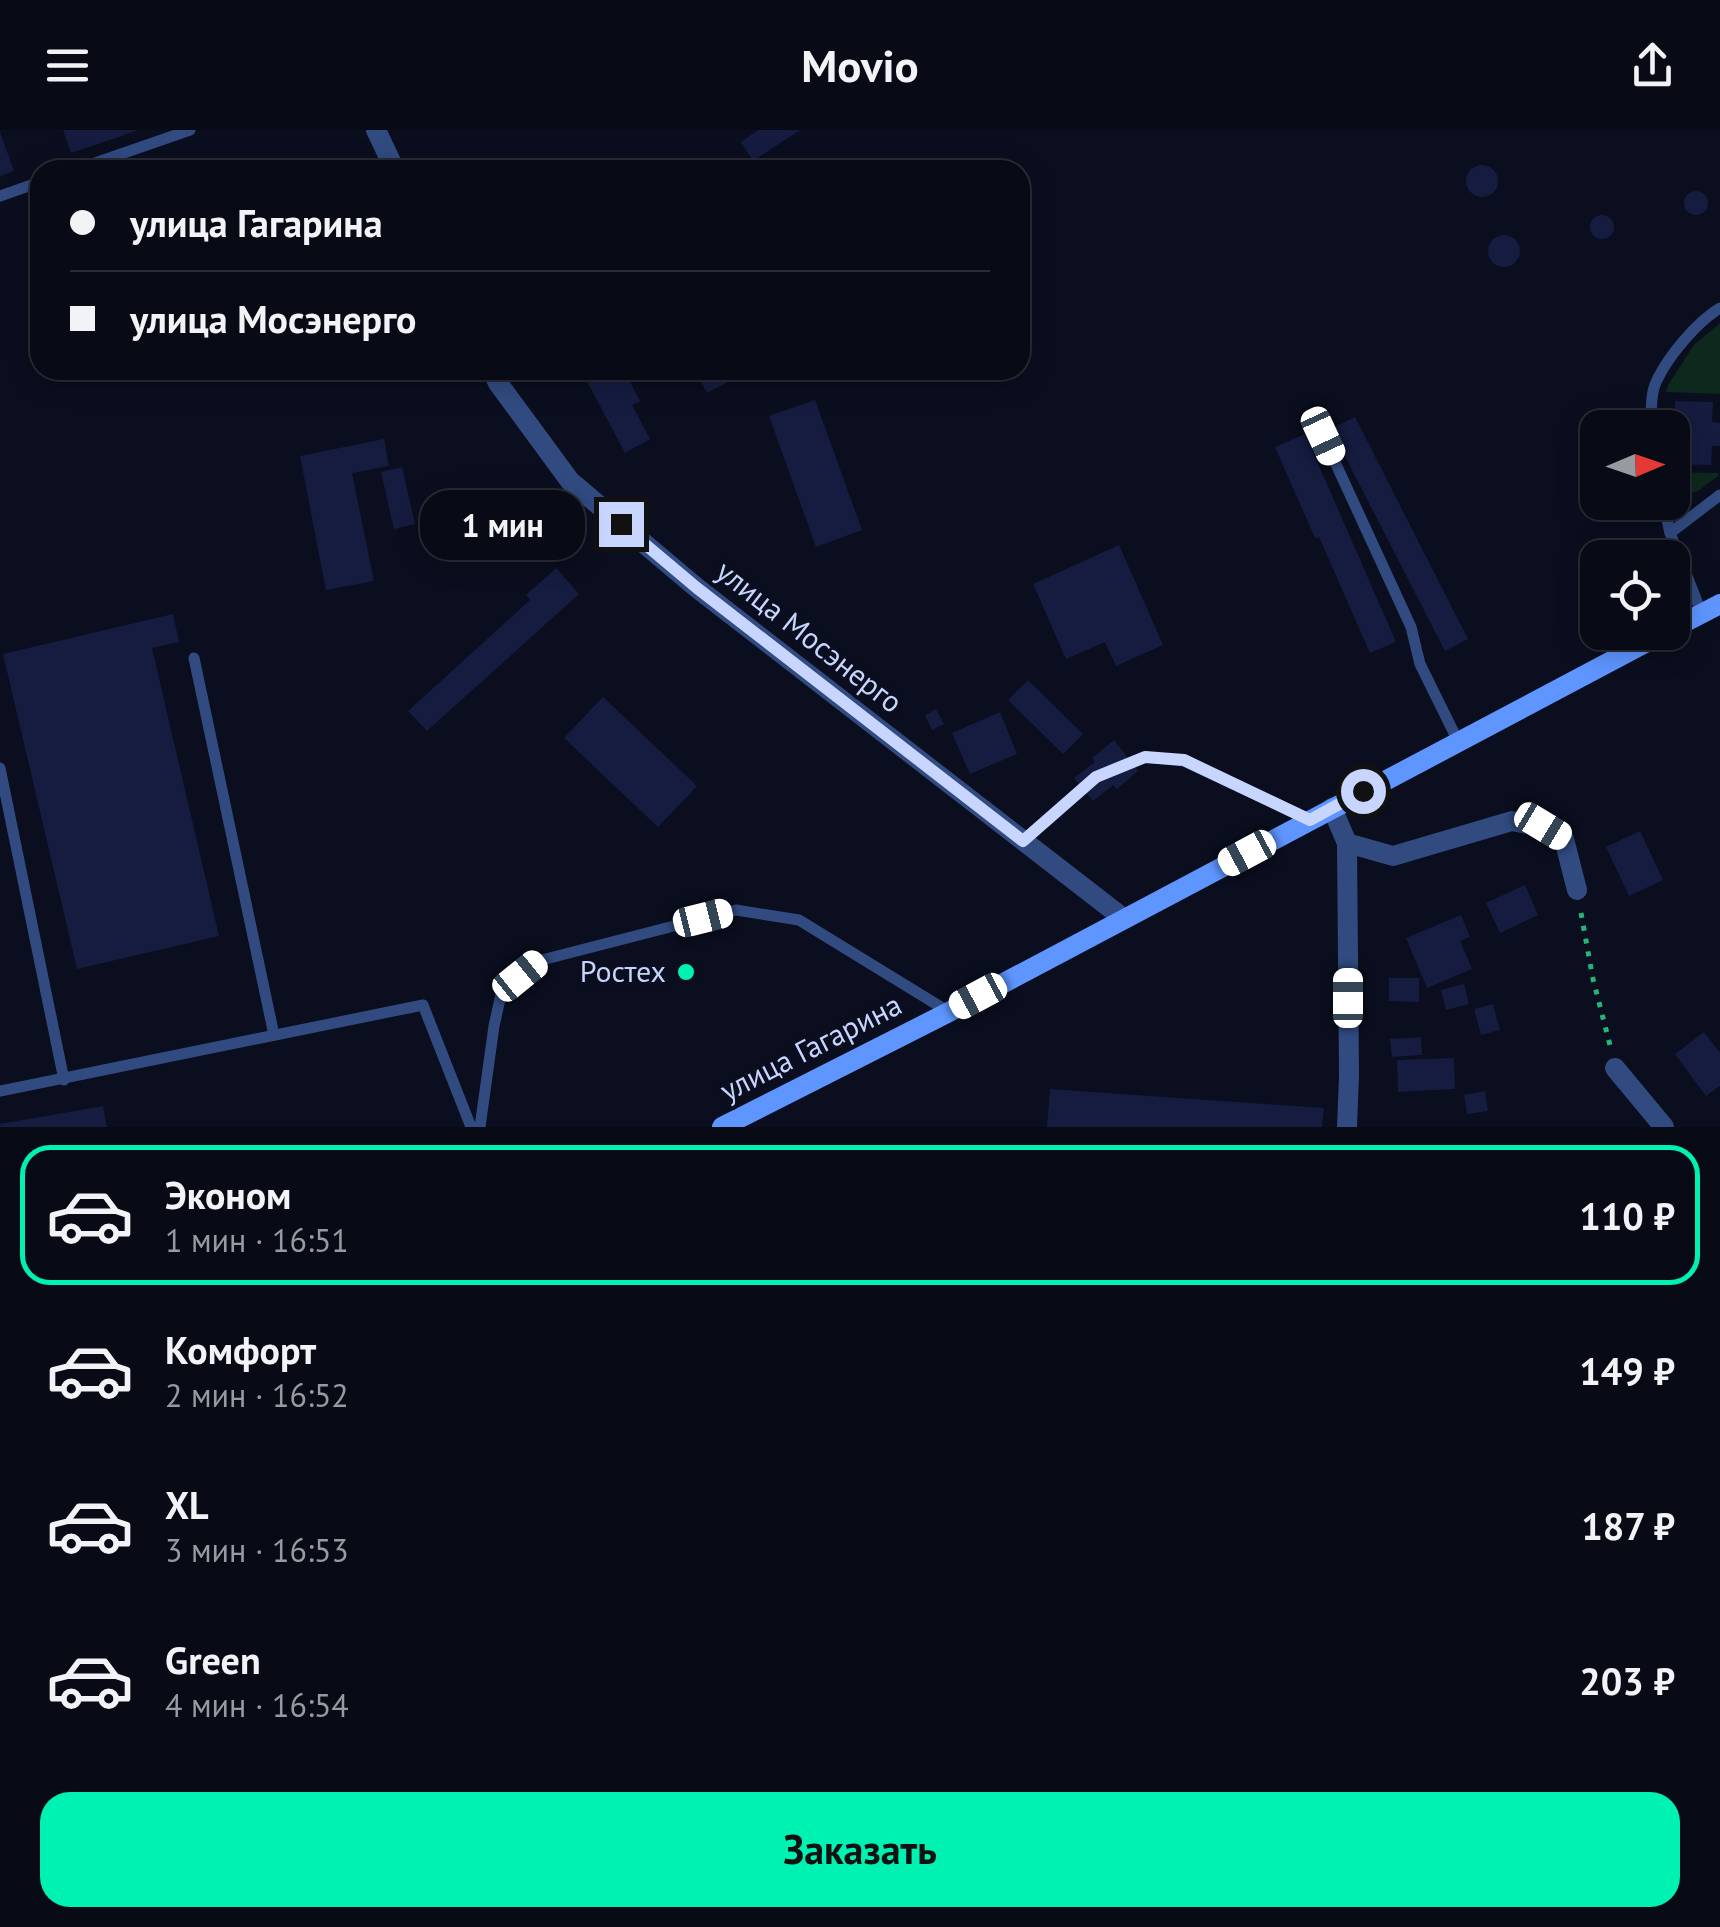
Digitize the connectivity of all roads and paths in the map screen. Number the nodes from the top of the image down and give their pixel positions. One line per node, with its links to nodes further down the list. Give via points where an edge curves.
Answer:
1 (190, 130): 3 (lane)
2 (376, 130): 4 (street)
3 (104, 160)
4 (390, 160)
5 (30, 186): 6 (lane)
6 (0, 196)
7 (1720, 308): 9 (lane, via 1692,330 1655,382)
8 (497, 380): 21 (street, улица Мосэнерго, via 570,481)
9 (1651, 410)
10 (1323, 436): 17 (lane)
11 (1720, 496): 13 (lane)
12 (1667, 520): 13 (lane)
13 (1670, 533): 14 (lane)
14 (1711, 609)
15 (1633, 650): 17 (main road, улица Гагарина)
16 (194, 658): 26 (lane)
17 (1458, 741): 19 (main road, улица Гагарина)
18 (0, 768): 28 (lane)
19 (1332, 808): 20 (main road, улица Гагарина); 22 (street)
20 (1310, 820): 21 (lane, via 1184,760 1145,757 1096,777); 24 (main road, улица Гагарина)
21 (1023, 841): 24 (street, улица Мосэнерго)
22 (1347, 844): 23 (street, via 1393,856 1512,821 1543,826 1564,839); 33 (street)
23 (1577, 890): 27 (path)
24 (1122, 918): 25 (main road, улица Гагарина)
25 (948, 1012): 30 (main road, улица Гагарина); 32 (lane, via 799,920 736,910 538,961 502,990)
26 (274, 1035): 28 (lane); 31 (lane, via 422,1005)
27 (1616, 1068): 34 (street)
28 (64, 1080): 29 (lane)
29 (0, 1091)
30 (726, 1126)
31 (471, 1127)
32 (480, 1127)
33 (1347, 1127)
34 (1664, 1127)

